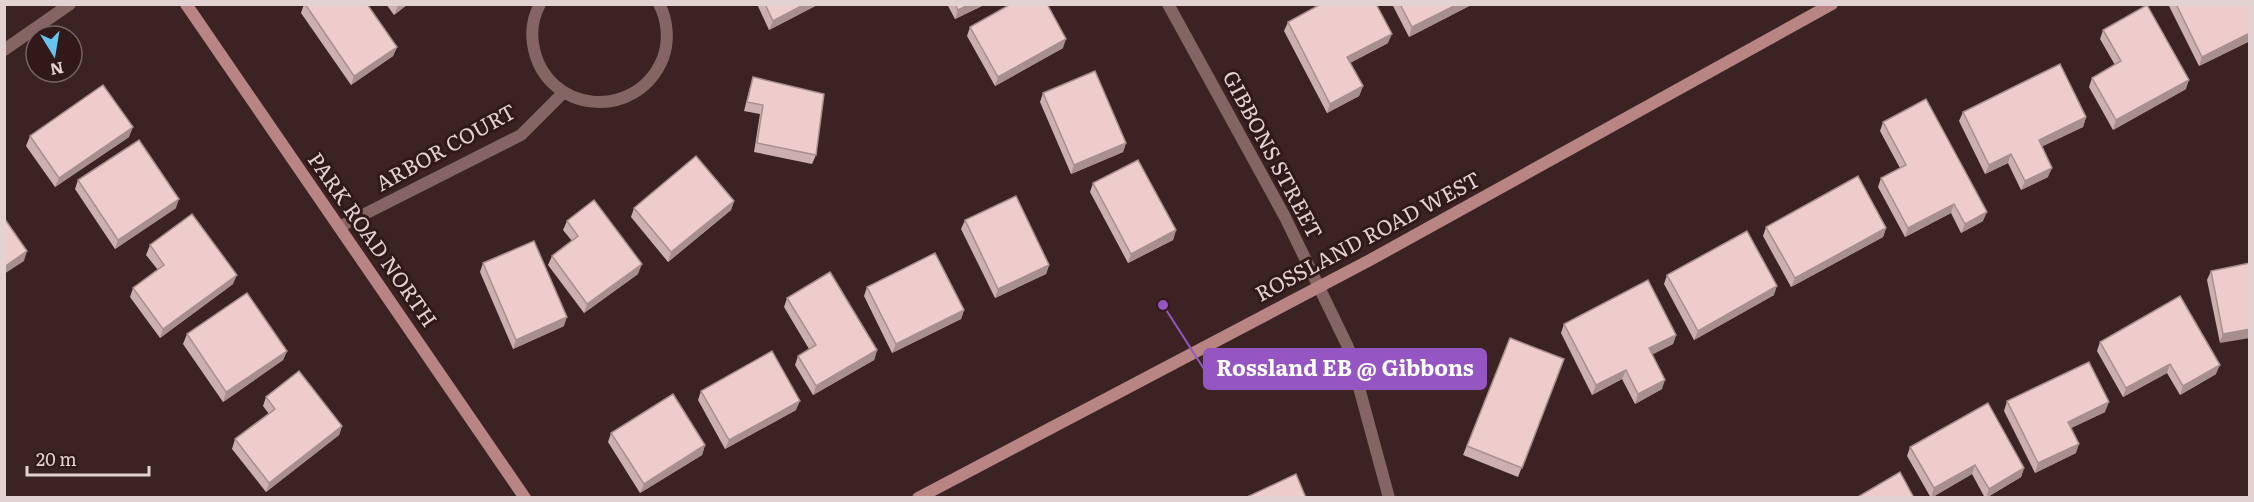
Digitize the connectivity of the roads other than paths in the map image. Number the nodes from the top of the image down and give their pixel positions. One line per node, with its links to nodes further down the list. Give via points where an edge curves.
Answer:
1 (70, 4): 7 (street)
2 (186, 4): 9 (main road, PARK ROAD NORTH)
3 (540, 4): 8 (street, via 532,34 535,57 546,77)
4 (659, 4): 8 (street, via 667,29 666,50 658,70 644,87 625,98 604,102 583,101)
5 (1168, 4): 10 (street, GIBBONS STREET)
6 (1832, 4): 10 (main road, ROSSLAND ROAD WEST)
7 (4, 50)
8 (563, 93): 9 (street, ARBOR COURT, via 520,135)
9 (339, 227): 11 (main road, PARK ROAD NORTH)
10 (1320, 286): 12 (main road, ROSSLAND ROAD WEST); 13 (street, GIBBONS STREET, via 1348,347)
11 (525, 498)
12 (918, 498)
13 (1389, 498)

